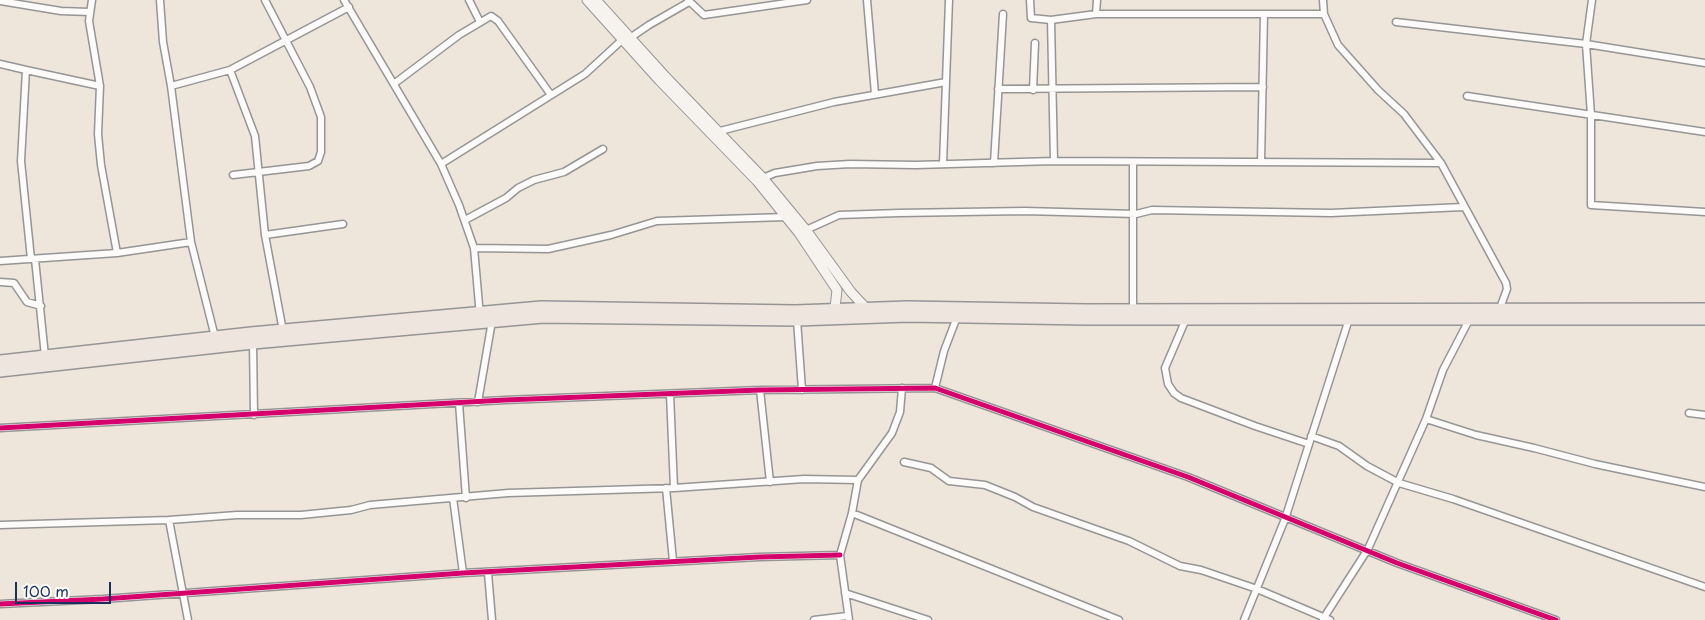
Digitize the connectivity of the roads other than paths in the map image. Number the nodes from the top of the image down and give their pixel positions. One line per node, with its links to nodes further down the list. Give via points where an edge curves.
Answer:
1 (92, 0): 18 (street)
2 (160, 0): 37 (street)
3 (265, 0): 27 (street)
4 (344, 0): 17 (street)
5 (469, 0): 24 (street)
6 (587, 0): 26 (street)
7 (596, 0): 26 (street)
8 (807, 0): 16 (street, via 704,16)
9 (867, 0): 42 (street)
10 (950, 0): 34 (street)
11 (1030, 0): 23 (street, via 1032,18)
12 (1097, 0): 20 (street)
13 (1323, 0): 22 (street)
14 (1592, 0): 29 (street)
15 (0, 1): 18 (street)
16 (689, 1): 26 (street)
17 (349, 7): 27 (street); 35 (street)
18 (89, 12): 36 (street)
19 (1003, 14): 39 (street)
20 (1096, 14): 21 (street); 23 (street)
21 (1264, 14): 22 (street); 38 (street)
22 (1324, 14): 53 (street, via 1338,45 1404,114)
23 (1051, 20): 41 (street)
24 (480, 22): 35 (street); 43 (street, via 495,17)
25 (1396, 22): 29 (street)
26 (626, 39): 43 (street, via 584,74); 46 (street); 62 (street)
27 (287, 40): 33 (street); 56 (street, via 321,117 320,158 309,166)
28 (1035, 43): 40 (street)
29 (1586, 44): 30 (street); 45 (street)
30 (1705, 63)
31 (0, 64): 32 (street)
32 (26, 70): 36 (street); 70 (street, via 21,161)
33 (230, 70): 37 (street); 56 (street, via 255,136)
34 (946, 82): 42 (street); 55 (street)
35 (394, 83): 54 (street)
36 (100, 86): 69 (street, via 98,134)
37 (171, 86): 67 (street)
38 (1263, 87): 41 (street); 50 (street)
39 (998, 89): 40 (street); 51 (street)
40 (1034, 90): 41 (street)
41 (1054, 90): 49 (street)
42 (874, 94): 46 (street)
43 (551, 95): 54 (street)
44 (1467, 96): 45 (street)
45 (1591, 115): 47 (street); 60 (street, via 1591,204)
46 (720, 131): 58 (street)
47 (1705, 132)
48 (603, 149): 63 (street, via 564,172 518,188)
49 (1054, 161): 51 (street); 52 (street)
50 (1261, 162): 52 (street); 53 (street)
51 (994, 163): 55 (street)
52 (1133, 163): 61 (street)
53 (1441, 163): 59 (street)
54 (441, 164): 63 (street)
55 (944, 164): 58 (street, via 817,166)
56 (259, 172): 57 (street); 66 (street)
57 (233, 175)
58 (763, 178): 65 (street)
59 (1463, 207): 61 (street, via 1331,213 1152,210); 76 (street, via 1506,283)
60 (1705, 212)
61 (1134, 214): 65 (street, via 1016,211 839,215); 77 (street)
62 (786, 217): 68 (street, via 657,221 548,249); 75 (street, via 837,290)
63 (465, 220): 68 (street)
64 (343, 224): 66 (street)
65 (806, 230): 74 (street, via 851,292)
66 (265, 235): 88 (street)
67 (191, 242): 69 (street); 89 (street)
68 (474, 248): 81 (street)
69 (116, 253): 70 (street)
70 (33, 259): 71 (street); 73 (street)
71 (0, 260)
72 (0, 282): 73 (street, via 14,283 27,302)
73 (40, 306): 91 (street)
74 (866, 307): 75 (highway); 77 (highway)
75 (835, 308): 79 (highway)
76 (1500, 308): 77 (highway); 78 (highway)
77 (1133, 309)
78 (1705, 309)
79 (730, 315): 81 (highway, via 541,307); 85 (highway); 87 (highway, via 543,317)
80 (957, 317): 83 (highway); 85 (highway, via 864,316); 95 (street)
81 (480, 318): 87 (highway); 88 (highway); 90 (highway)
82 (1705, 318): 86 (highway)
83 (1186, 319): 84 (highway); 106 (street, via 1165,368 1168,384 1174,393 1255,426)
84 (1349, 319): 86 (highway); 106 (street)
85 (797, 320): 97 (street)
86 (1470, 320): 104 (street, via 1443,370)
87 (492, 322): 99 (street)
88 (283, 331): 89 (highway)
89 (215, 337): 91 (highway)
90 (253, 343): 93 (highway); 102 (street)
91 (45, 356): 92 (highway)
92 (0, 361)
93 (0, 371)
94 (902, 388): 95 (street); 97 (street); 108 (street, via 900,412 892,433)
95 (935, 388): 117 (street, via 1188,477)
96 (760, 390): 97 (street); 98 (street); 109 (street)
97 (802, 390)
98 (670, 394): 99 (street); 113 (street)
99 (478, 402): 100 (street)
100 (459, 403): 102 (street); 115 (street)
101 (1689, 413): 103 (street)
102 (254, 415): 105 (street)
103 (1705, 416)
104 (1426, 419): 110 (street); 111 (street, via 1476,435)
105 (0, 428)
106 (1310, 440): 110 (street, via 1338,446); 117 (street)
107 (904, 462): 126 (street, via 931,468 949,481 985,486 1015,496 1033,507 1129,541 1180,566)
108 (858, 480): 109 (street); 116 (street)
109 (770, 482): 113 (street)
110 (1399, 482): 120 (street); 125 (street)
111 (1705, 487)
112 (666, 488): 113 (street); 115 (street); 122 (street)
113 (674, 488)
114 (453, 498): 115 (street); 118 (street, via 301,515); 123 (street)
115 (466, 498)
116 (852, 513): 121 (street); 136 (street)
117 (1285, 519): 120 (street); 126 (street)
118 (169, 520): 119 (street); 127 (street)
119 (0, 525)
120 (1368, 549): 131 (street); 138 (street, via 1397,563)
121 (840, 555): 122 (street); 128 (street)
122 (673, 561): 124 (street)
123 (463, 572): 124 (street); 127 (street)
124 (488, 572): 133 (street)
125 (1705, 587)
126 (1257, 589): 131 (street); 137 (street)
127 (183, 592): 129 (street); 132 (street)
128 (845, 593): 130 (street); 135 (street)
129 (0, 604)
130 (848, 618): 134 (street)
131 (1326, 619)
132 (188, 620)
133 (492, 620)
134 (814, 620)
135 (928, 620)
136 (1120, 620)
137 (1244, 620)
138 (1556, 620)

